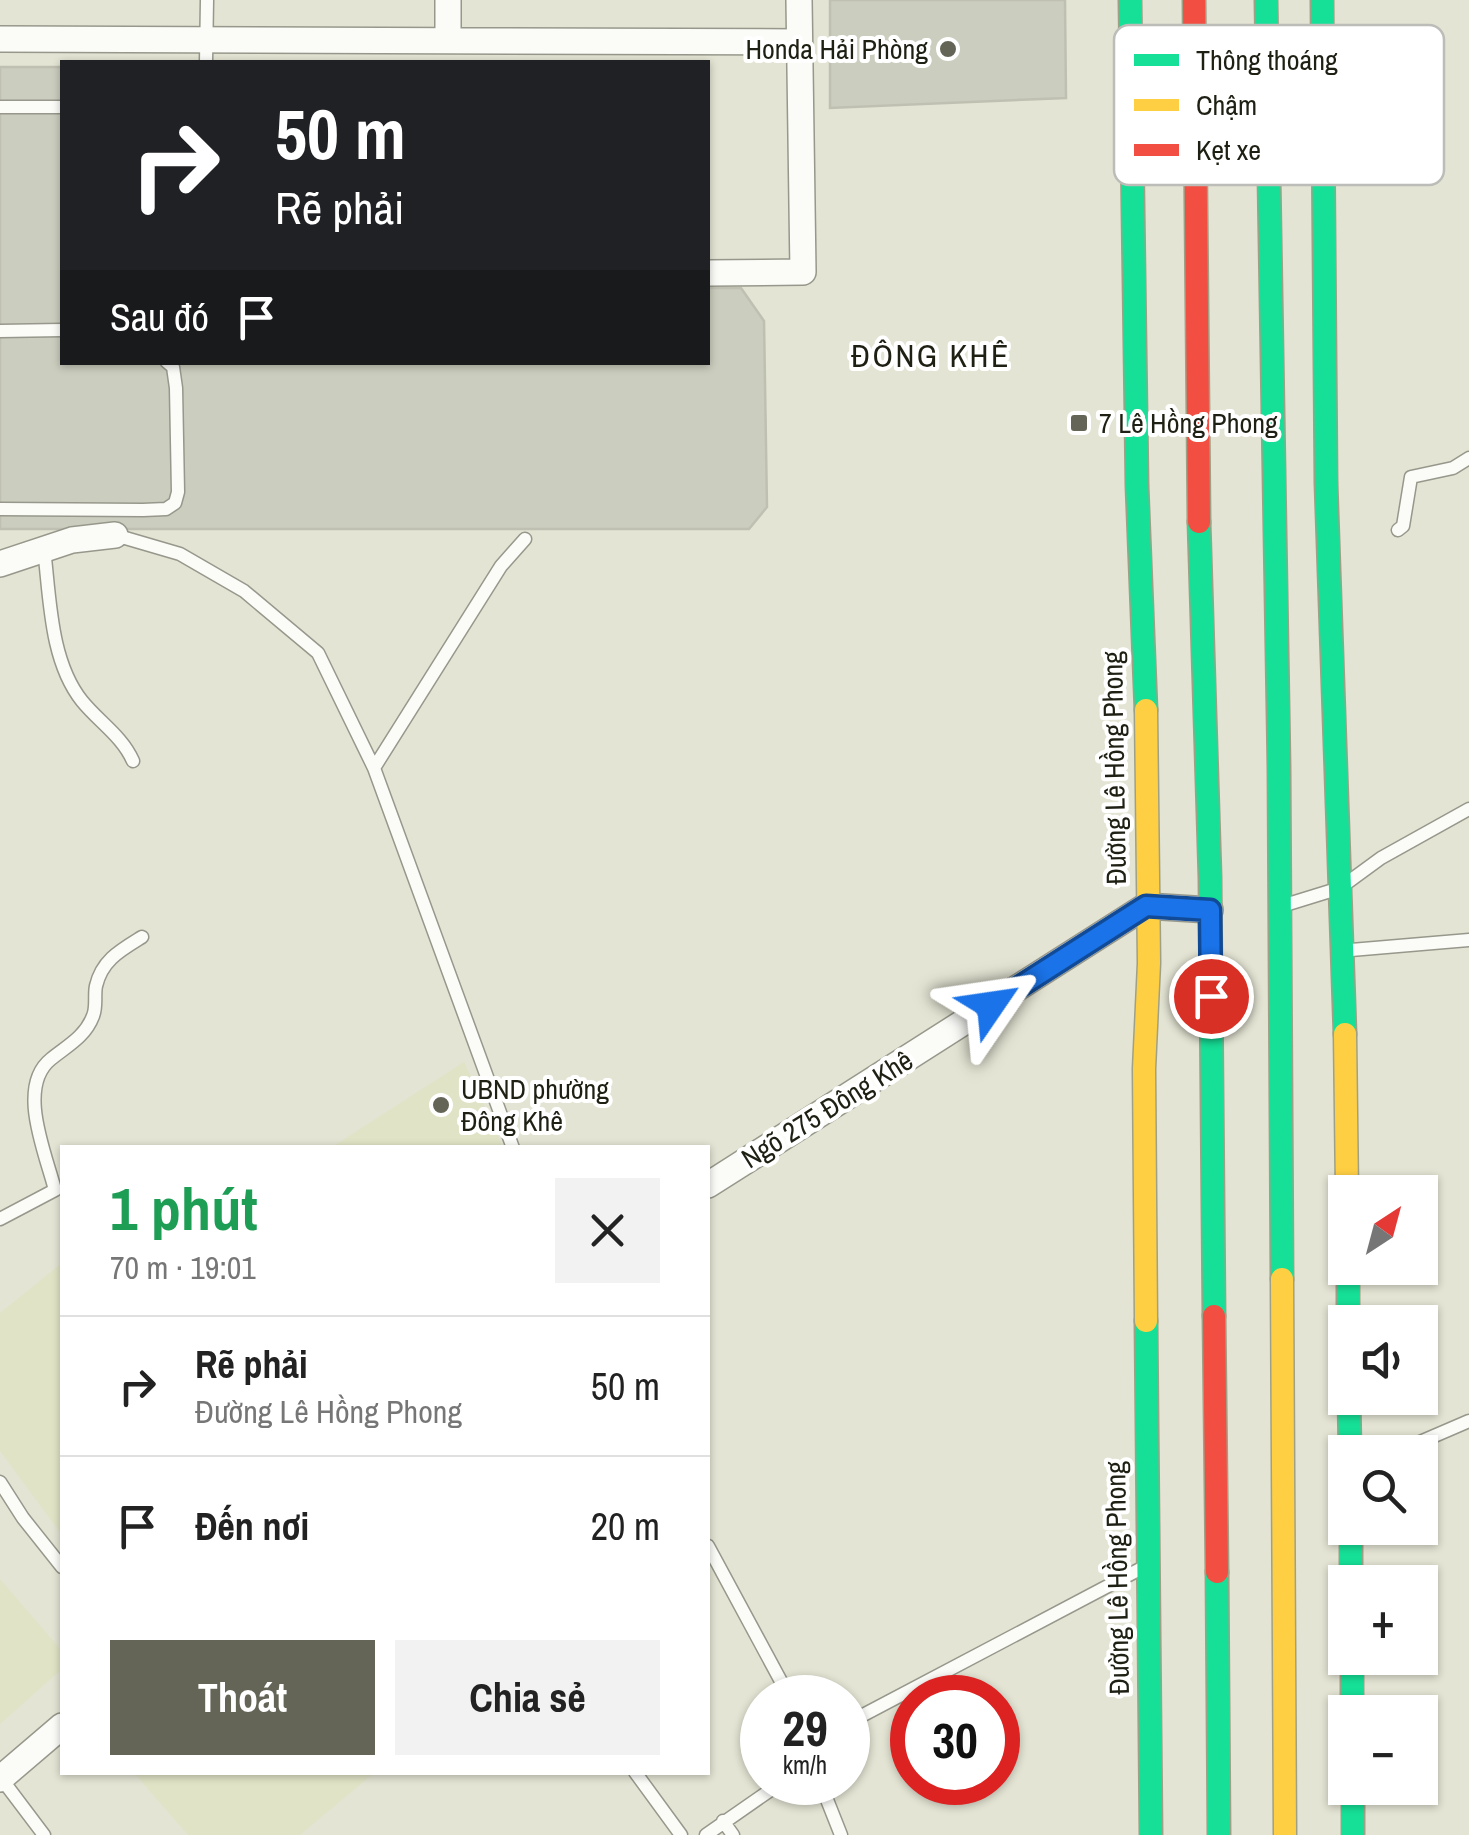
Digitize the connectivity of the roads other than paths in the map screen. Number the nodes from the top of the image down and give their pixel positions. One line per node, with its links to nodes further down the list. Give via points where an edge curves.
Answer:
1 (207, 0): 15 (lane)
2 (448, 0): 13 (street)
3 (799, 0): 14 (street)
4 (1130, 0): 8 (main road, Đường Lê Hồng Phong)
5 (1194, 0): 9 (main road)
6 (1266, 0): 10 (main road)
7 (1322, 0): 11 (main road)
8 (1130, 25)
9 (1194, 25)
10 (1266, 25)
11 (1322, 25)
12 (0, 39): 15 (street)
13 (448, 40): 14 (street); 15 (street)
14 (799, 42): 22 (street, via 803,272)
15 (206, 52)
16 (0, 107): 17 (lane)
17 (60, 107)
18 (1132, 185): 37 (main road, Đường Lê Hồng Phong)
19 (1196, 185): 39 (main road)
20 (1269, 185): 38 (main road)
21 (1324, 185): 36 (main road)
22 (710, 273)
23 (60, 330): 24 (lane)
24 (0, 331)
25 (171, 365): 27 (lane, via 175,503 143,510)
26 (1469, 458): 28 (lane, via 1412,476)
27 (0, 509)
28 (1398, 530)
29 (114, 535): 31 (street); 34 (lane, via 180,554 244,591 318,653)
30 (525, 539): 34 (lane, via 500,566)
31 (44, 549): 32 (street); 33 (lane, via 53,627 68,678)
32 (0, 564)
33 (133, 761)
34 (374, 768): 43 (lane)
35 (1469, 809): 36 (lane)
36 (1340, 888): 38 (lane); 42 (main road)
37 (1146, 906): 39 (street); 45 (street, Ngõ 275 Đông Khê); 52 (main road, Đường Lê Hồng Phong)
38 (1278, 907): 69 (main road)
39 (1210, 910): 68 (main road)
40 (142, 936): 46 (lane, via 107,960 94,1014 80,1038 46,1063 33,1086 56,1190)
41 (1469, 940): 42 (lane)
42 (1343, 950): 44 (main road)
43 (513, 1145)
44 (1347, 1175)
45 (710, 1184)
46 (0, 1219)
47 (1469, 1420): 48 (lane)
48 (1435, 1435)
49 (0, 1482): 51 (lane)
50 (710, 1552): 53 (lane)
51 (60, 1564)
52 (1146, 1565): 54 (lane); 67 (main road, Đường Lê Hồng Phong)
53 (777, 1675)
54 (870, 1711)
55 (60, 1728): 57 (street)
56 (637, 1775): 63 (lane)
57 (1, 1779): 62 (lane)
58 (747, 1805): 61 (lane)
59 (829, 1805): 66 (lane)
60 (1352, 1805): 70 (main road)
61 (723, 1821): 64 (lane); 65 (lane)
62 (44, 1835)
63 (680, 1835)
64 (706, 1835)
65 (732, 1835)
66 (841, 1835)
67 (1151, 1835)
68 (1219, 1835)
69 (1285, 1835)
70 (1353, 1835)

